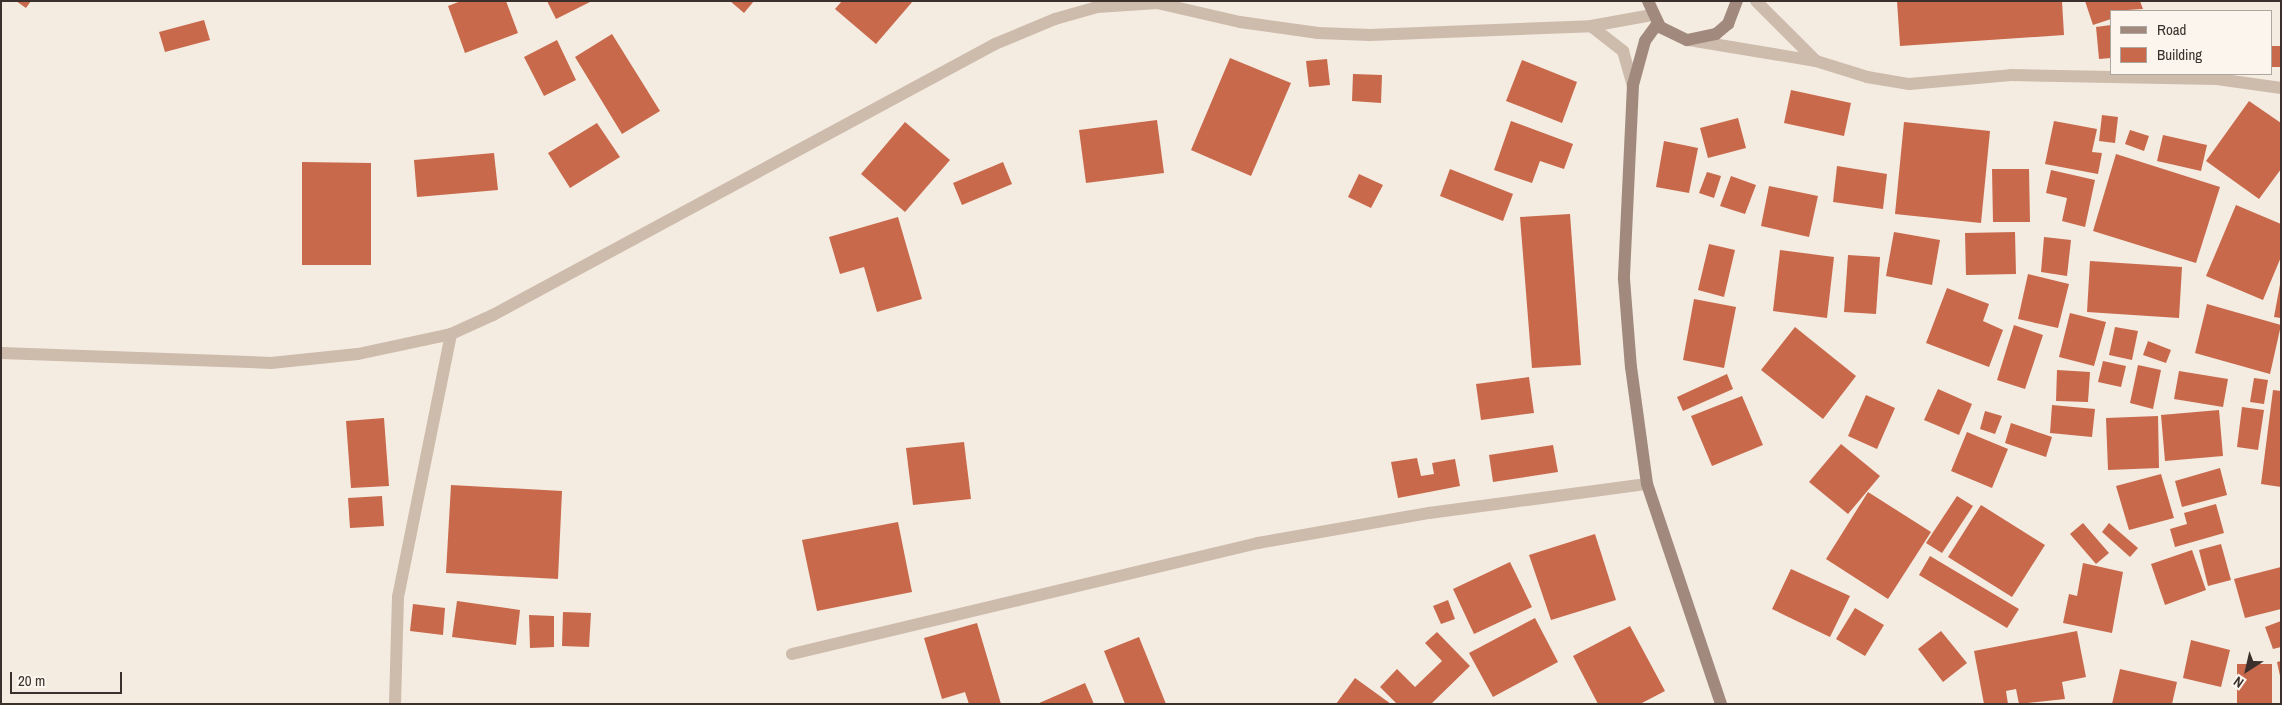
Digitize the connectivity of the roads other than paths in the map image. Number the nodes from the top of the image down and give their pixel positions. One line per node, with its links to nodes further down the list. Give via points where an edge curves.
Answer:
1 (1648, 1): 5 (street)
2 (1738, 1): 7 (street, via 1728,24 1716,34 1702,40)
3 (1756, 1): 8 (street)
4 (1156, 2): 6 (street, via 1240,22 1318,33 1370,35); 11 (street, via 1097,7 1055,19 995,44)
5 (1655, 19): 6 (street); 7 (street, via 1673,35); 9 (street, via 1645,41)
6 (1591, 26): 9 (street, via 1624,51)
7 (1687, 40): 8 (street)
8 (1816, 61): 10 (street, via 1867,77 1909,84 2011,75 2217,79)
9 (1633, 85): 13 (street, via 1624,280)
10 (2281, 88)
11 (451, 334): 12 (street, via 358,354 271,363); 15 (street, via 398,597)
12 (1, 353)
13 (1647, 484): 14 (street, via 1430,513 1258,543); 16 (street)
14 (792, 654)
15 (395, 704)
16 (1721, 704)

